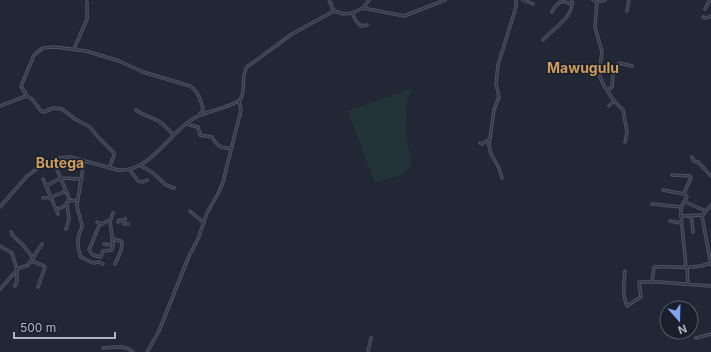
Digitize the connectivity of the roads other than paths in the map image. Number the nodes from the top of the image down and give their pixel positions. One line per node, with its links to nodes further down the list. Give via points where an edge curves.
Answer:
1 (329, 0): 17 (street)
2 (369, 0): 15 (street)
3 (445, 0): 15 (street, via 404,16)
4 (516, 0): 37 (street, via 498,65 496,83 499,97 494,110)
5 (523, 0): 13 (street)
6 (572, 0): 14 (street)
7 (593, 0): 12 (street)
8 (605, 0): 12 (street)
9 (629, 0): 18 (street)
10 (710, 0): 16 (street)
11 (87, 2): 25 (street, via 87,19)
12 (597, 2): 27 (street, via 595,27 602,52 598,72)
13 (533, 4)
14 (572, 4): 19 (street, via 561,1); 24 (street, via 563,22)
15 (363, 8): 20 (street)
16 (705, 9)
17 (334, 11): 20 (street); 30 (street, via 292,34 247,67 244,72 243,94)
18 (627, 11)
19 (552, 12)
20 (352, 13): 23 (street, via 361,26)
21 (711, 16): 22 (street)
22 (703, 17)
23 (367, 25)
24 (543, 40)
25 (74, 49): 28 (street, via 39,49 21,86); 34 (street, via 119,60 139,71 190,86 195,90 202,105)
26 (632, 66): 27 (street, via 619,63 613,75 612,87)
27 (608, 90): 29 (street)
28 (26, 96): 31 (street); 45 (street, via 43,112 60,108 90,127 114,153)
29 (614, 100): 32 (street); 39 (street, via 624,110 627,132)
30 (239, 101): 34 (street); 40 (street, via 241,110)
31 (0, 106)
32 (608, 106)
33 (136, 110): 36 (street, via 162,124)
34 (199, 116): 35 (street)
35 (187, 123): 36 (street); 40 (street, via 198,128 200,135 212,137 219,147)
36 (174, 135): 44 (street)
37 (490, 139): 38 (street, via 482,144); 50 (street, via 490,148)
38 (480, 142)
39 (625, 142)
40 (232, 148): 81 (street, via 223,182)
41 (692, 157): 48 (street)
42 (53, 160): 43 (street, via 66,157); 49 (street); 67 (street, via 27,176)
43 (84, 161): 45 (street); 52 (street)
44 (140, 165): 46 (street); 55 (street, via 166,186)
45 (109, 168): 46 (street)
46 (130, 170): 53 (street, via 138,181)
47 (672, 175): 58 (street, via 691,177)
48 (711, 176)
49 (61, 178): 52 (street); 54 (street); 57 (street)
50 (502, 178)
51 (43, 179): 54 (street)
52 (82, 179): 61 (street)
53 (147, 180)
54 (46, 186): 59 (street)
55 (174, 188)
56 (663, 190): 58 (street)
57 (66, 191): 59 (street); 62 (street)
58 (684, 194): 63 (street, via 687,197)
59 (50, 197): 60 (street); 69 (street)
60 (43, 198)
61 (77, 200): 62 (street); 95 (street, via 76,208 82,227 77,243 81,257 93,263)
62 (69, 201): 64 (street)
63 (684, 202): 68 (street); 71 (street)
64 (67, 204): 69 (street); 85 (street, via 69,219)
65 (652, 204): 68 (street)
66 (711, 205): 71 (street)
67 (0, 207)
68 (681, 207): 76 (street)
69 (56, 210): 73 (street)
70 (190, 211): 81 (street)
71 (706, 211): 75 (street)
72 (113, 213): 77 (street)
73 (58, 214)
74 (691, 215): 75 (street); 76 (street); 87 (street)
75 (703, 215): 97 (street)
76 (681, 216): 82 (street)
77 (111, 219): 83 (street); 88 (street)
78 (670, 221): 82 (street)
79 (97, 222): 83 (street)
80 (118, 222): 84 (street, via 124,220 124,224)
81 (204, 223): 112 (street, via 159,331)
82 (681, 223): 98 (street)
83 (102, 224): 91 (street, via 89,250 101,258 103,251 112,250)
84 (128, 224)
85 (66, 229)
86 (11, 232): 93 (street)
87 (693, 232)
88 (112, 237): 91 (street); 96 (street, via 122,242)
89 (42, 244): 93 (street)
90 (104, 244): 91 (street)
91 (112, 245)
92 (0, 246): 99 (street, via 12,253)
93 (33, 258): 94 (street)
94 (31, 261): 99 (street); 105 (street, via 45,267)
95 (103, 264)
96 (115, 264)
97 (711, 264): 98 (street)
98 (686, 268): 101 (street, via 654,266); 102 (street)
99 (17, 269): 103 (street); 106 (street)
100 (625, 271): 101 (street, via 624,296 627,306 641,297 639,282)
101 (652, 282): 102 (street)
102 (688, 284): 104 (street)
103 (15, 286)
104 (711, 286)
105 (38, 287)
106 (0, 289)
107 (711, 334): 108 (street)
108 (699, 337)
109 (371, 338): 113 (street)
110 (104, 348): 111 (street, via 129,348)
111 (134, 352)
112 (147, 352)
113 (368, 352)

